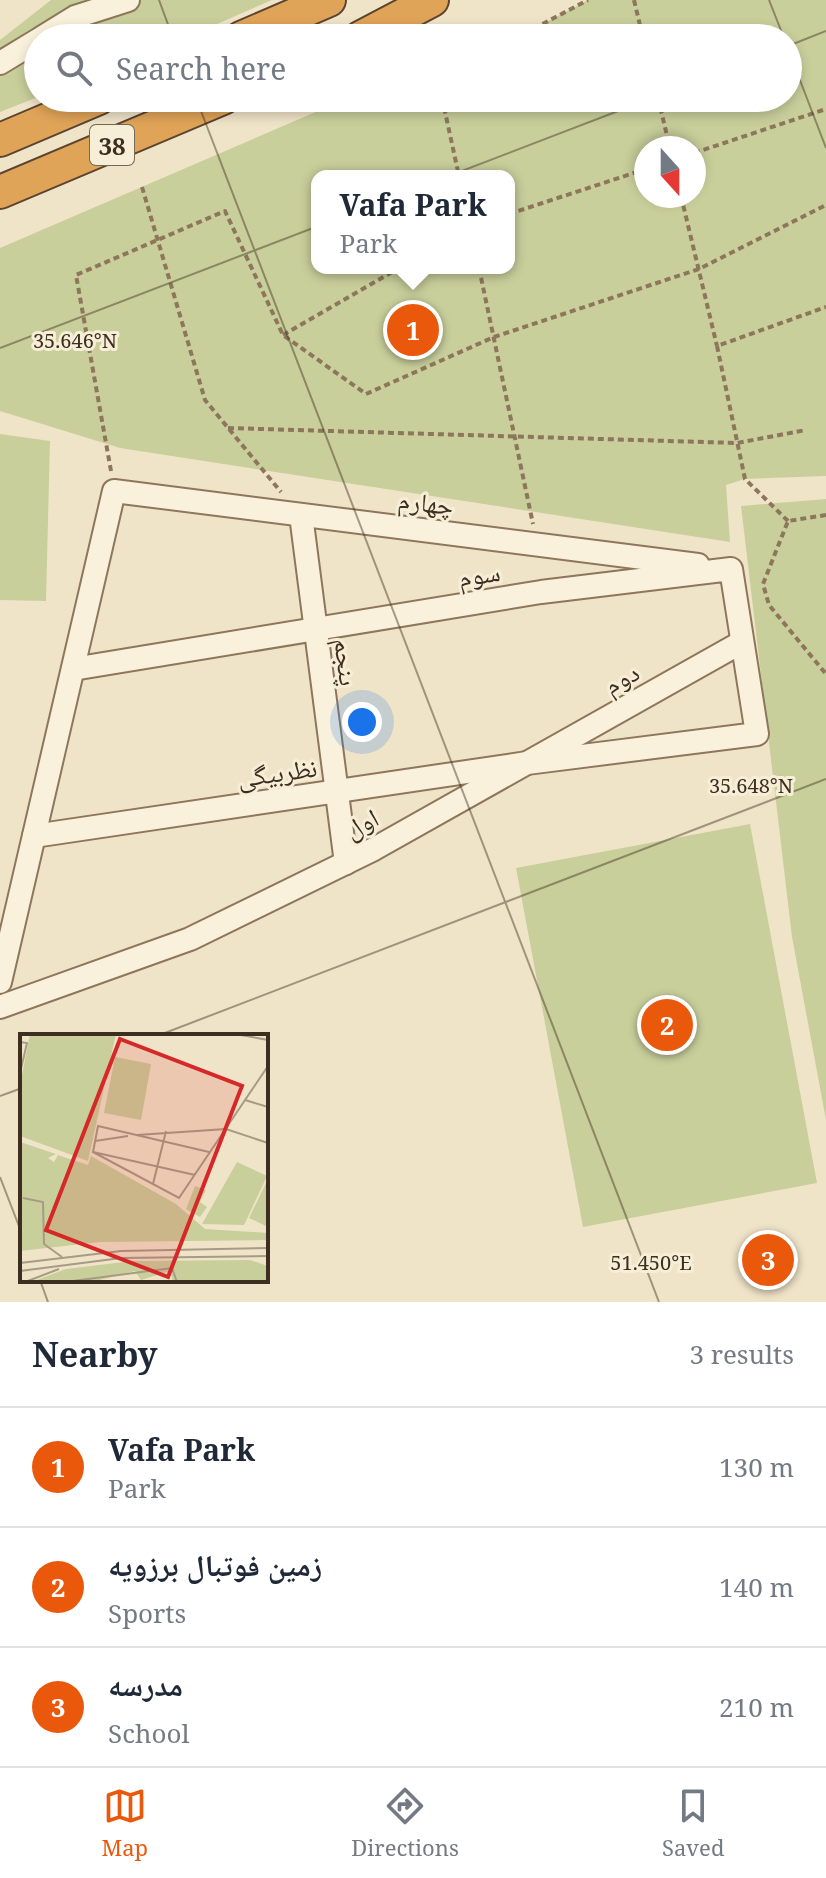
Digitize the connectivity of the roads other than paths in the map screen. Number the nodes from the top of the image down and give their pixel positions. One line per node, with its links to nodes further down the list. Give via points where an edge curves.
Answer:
1 (128, 0): 4 (street)
2 (329, 0): 5 (highway)
3 (432, 0): 6 (highway)
4 (64, 24)
5 (273, 24)
6 (387, 24)
7 (24, 49): 8 (street)
8 (0, 63)
9 (66, 112): 11 (highway, 38)
10 (190, 112): 12 (highway, 38)
11 (0, 140)
12 (0, 192)
13 (301, 515): 14 (street, چهارم); 15 (street, پنجم); 17 (street, چهارم, via 114,491)
14 (731, 569): 15 (street, سوم, via 541,592); 16 (street)
15 (314, 629): 17 (street, سوم); 19 (street, پنجم)
16 (742, 642): 18 (street, دوم); 18 (street, اول, via 757,734)
17 (73, 669): 20 (street)
18 (527, 763): 19 (street, نظربیگی); 21 (street, اول)
19 (338, 791): 20 (street, نظربیگی); 21 (street, پنجم)
20 (34, 836): 22 (street)
21 (346, 863): 23 (street, اول, via 190,939)
22 (0, 982)
23 (0, 1007)

